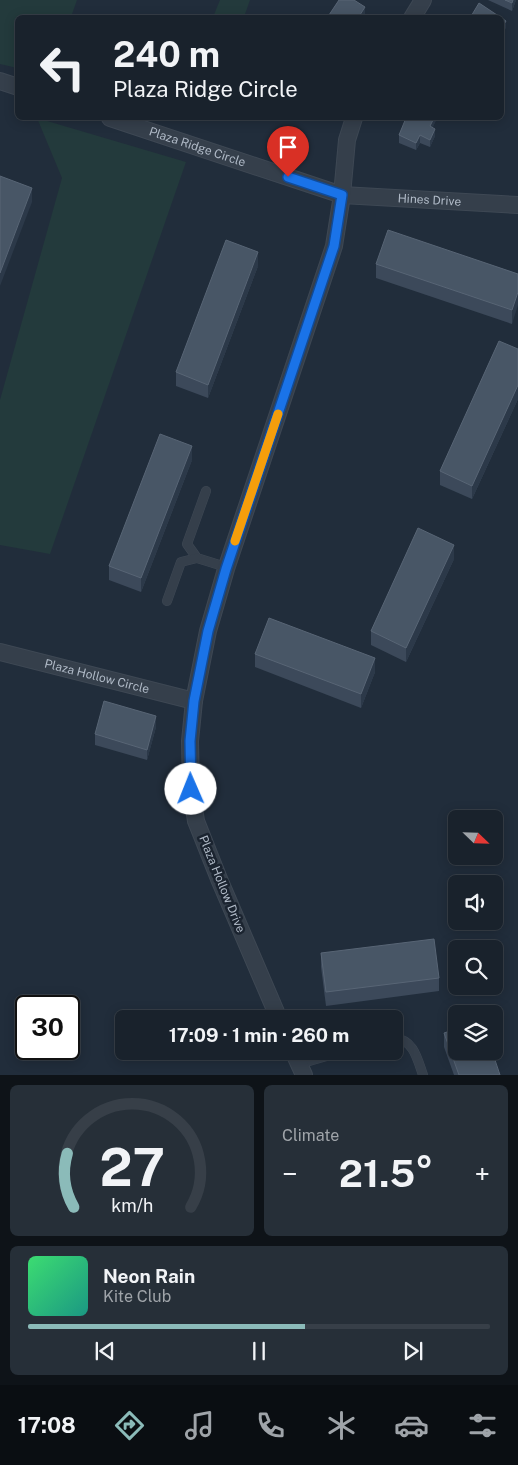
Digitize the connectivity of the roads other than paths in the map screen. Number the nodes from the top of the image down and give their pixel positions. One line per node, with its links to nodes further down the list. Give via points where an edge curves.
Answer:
1 (424, 0): 2 (street)
2 (414, 15)
3 (0, 81): 4 (street)
4 (15, 86)
5 (116, 120): 7 (street, Plaza Ridge Circle)
6 (353, 120): 7 (street, Plaza Hollow Drive, via 347,140)
7 (342, 195): 8 (street, Hines Drive); 11 (street, Plaza Hollow Drive, via 334,246)
8 (518, 205)
9 (206, 491): 10 (lane, via 187,544)
10 (197, 558): 11 (lane); 12 (lane, via 181,562)
11 (226, 567): 14 (street, Plaza Hollow Drive, via 208,631)
12 (167, 601)
13 (0, 652): 14 (street, Plaza Hollow Circle)
14 (194, 701): 15 (street, Plaza Hollow Drive, via 190,780 196,820)
15 (275, 1010)
16 (403, 1041): 17 (lane, via 414,1048)
17 (423, 1075)

